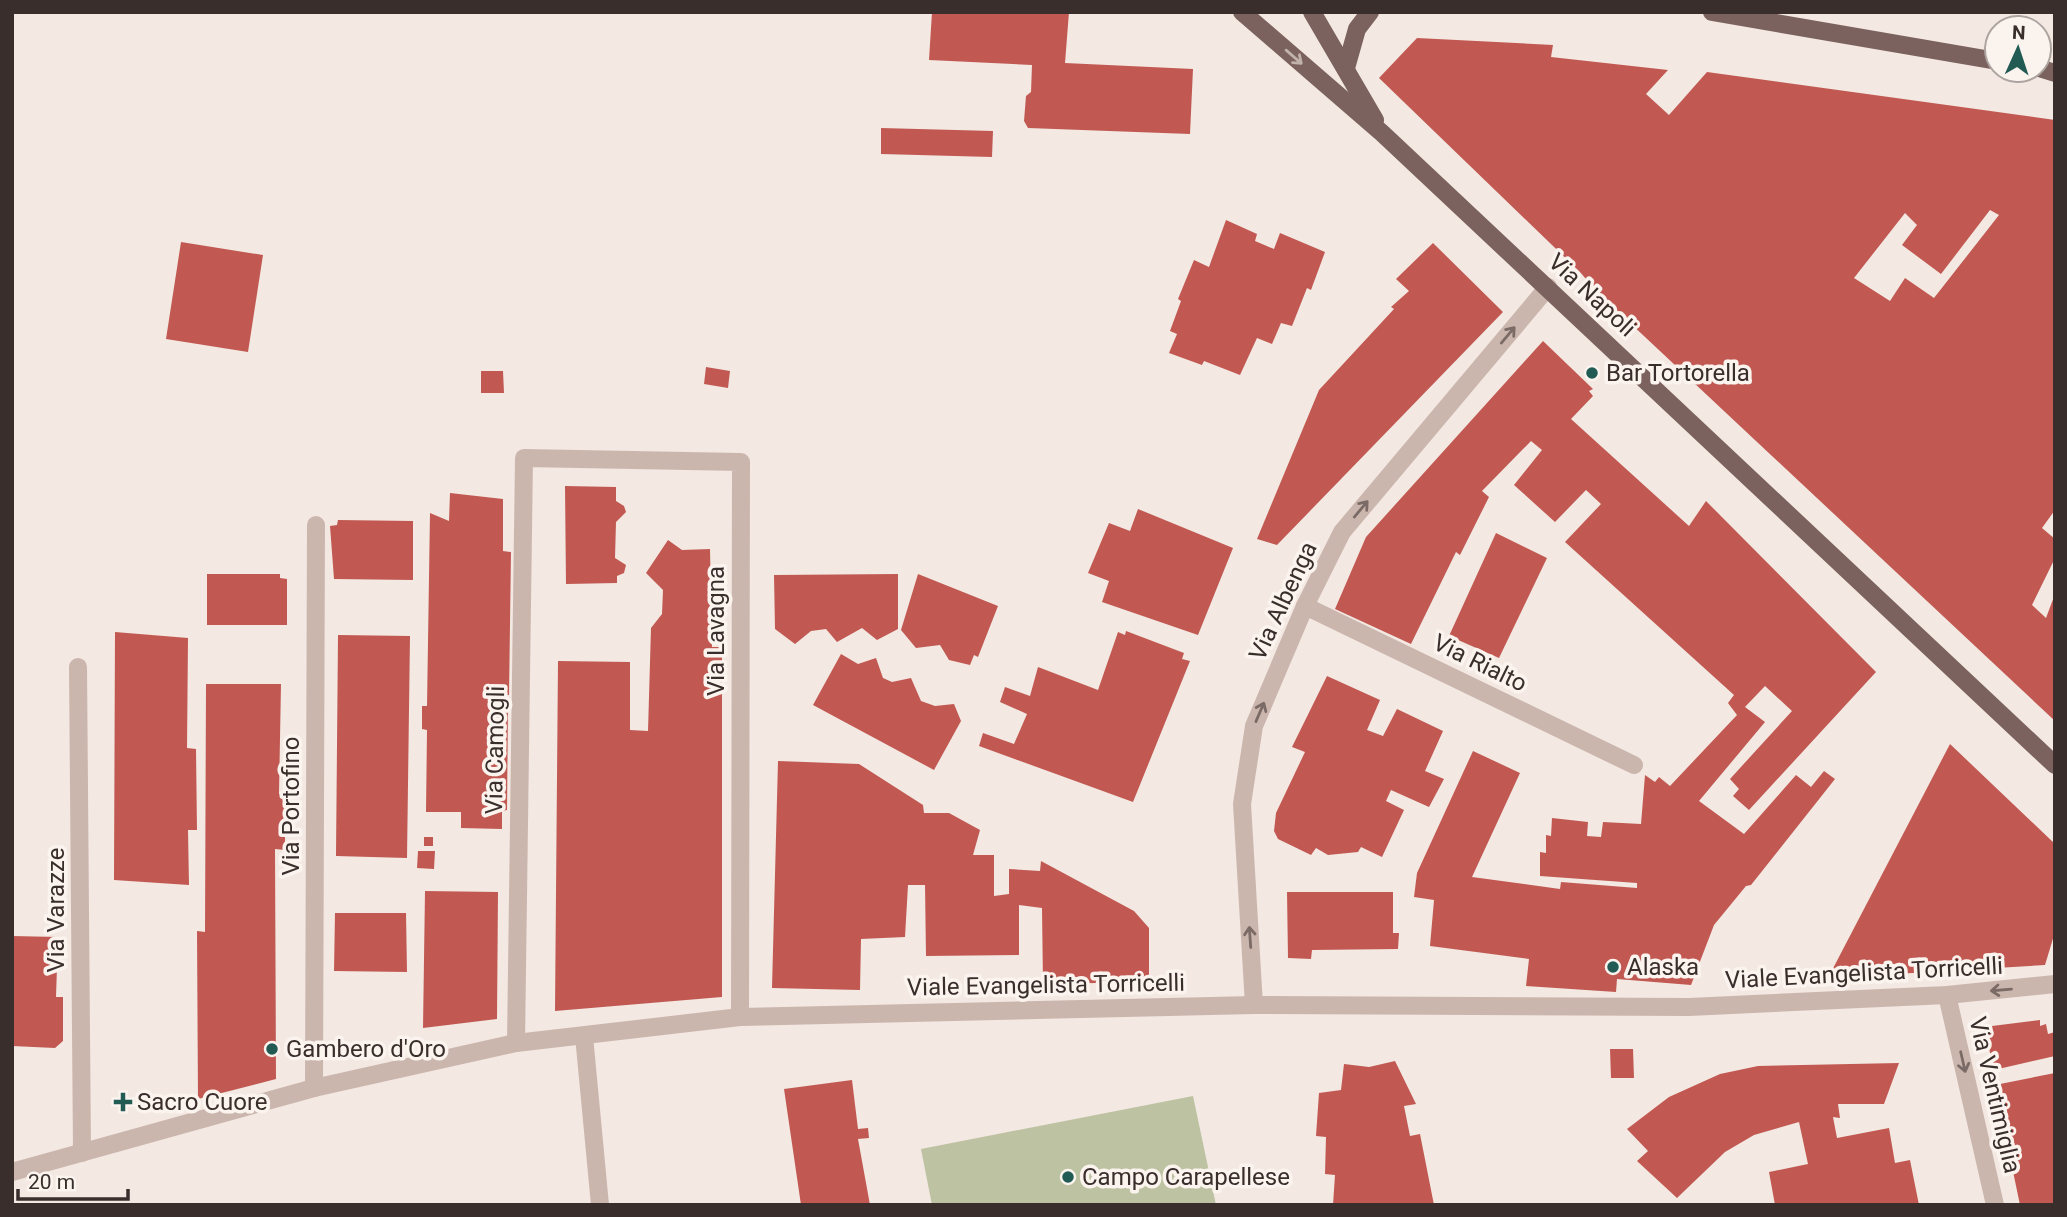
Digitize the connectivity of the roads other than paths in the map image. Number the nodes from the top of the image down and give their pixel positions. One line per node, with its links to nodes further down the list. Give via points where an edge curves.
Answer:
1 (1242, 12): 7 (main road, Via Napoli, one-way to 7)
2 (1312, 12): 6 (main road)
3 (1370, 12): 6 (main road, via 1357,29)
4 (1712, 12): 5 (main road)
5 (1983, 59)
6 (1346, 68): 7 (main road)
7 (1382, 133): 8 (main road, Via Napoli)
8 (1548, 287): 11 (street, Via Albenga, one-way to 8, via 1342,532); 14 (main road, Via Napoli)
9 (524, 458): 18 (street, Via Lavagna, via 741,462); 20 (street, Via Camogli)
10 (316, 525): 21 (street, Via Portofino)
11 (1305, 606): 13 (street, Via Rialto); 17 (street, Via Albenga, one-way to 11, via 1241,804 1254,726)
12 (78, 667): 22 (street, Via Varazze)
13 (1634, 765)
14 (2055, 765)
15 (2055, 984): 16 (street, Viale Evangelista Torricelli, one-way to 16)
16 (1947, 995): 17 (street, Viale Evangelista Torricelli, via 1689,1007); 27 (street, Via Ventimiglia, one-way to 27)
17 (1254, 1005): 18 (street, Viale Evangelista Torricelli)
18 (740, 1017): 19 (street, Viale Evangelista Torricelli)
19 (584, 1036): 20 (street, Viale Evangelista Torricelli); 26 (street)
20 (516, 1043): 21 (street, Viale Evangelista Torricelli)
21 (314, 1088): 22 (street, Viale Evangelista Torricelli)
22 (82, 1153): 23 (street, Viale Evangelista Torricelli)
23 (54, 1160): 24 (street, Viale Evangelista Torricelli); 25 (street, Viale Evangelista Torricelli)
24 (12, 1172)
25 (12, 1182)
26 (600, 1205)
27 (1995, 1205)

